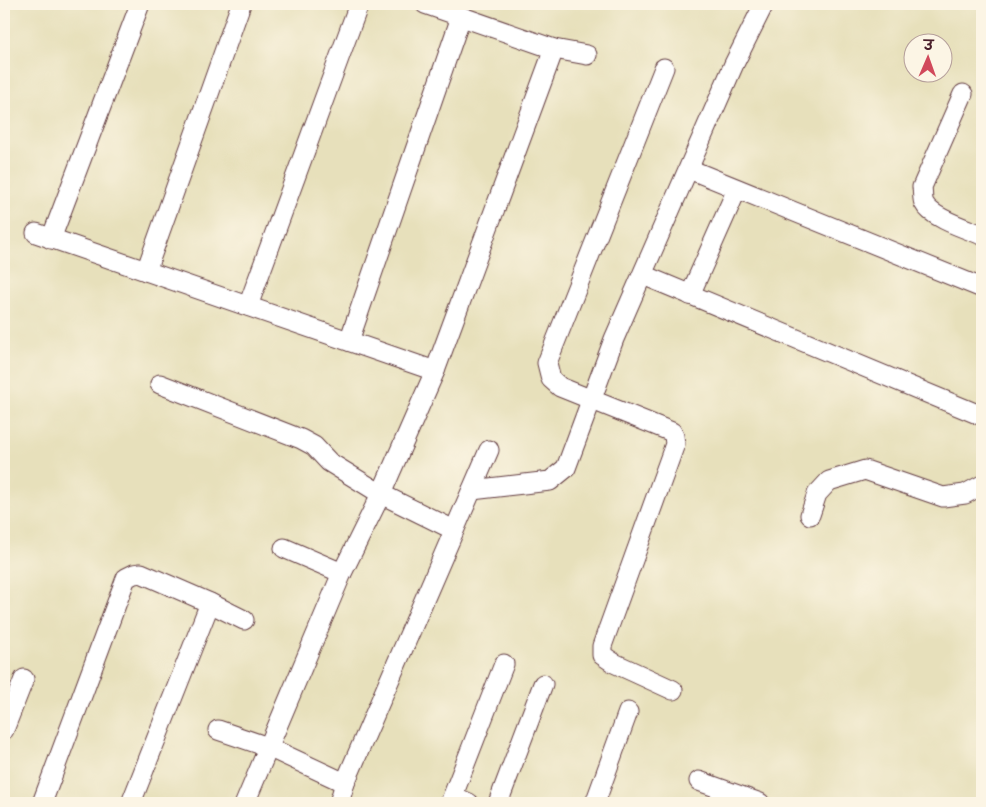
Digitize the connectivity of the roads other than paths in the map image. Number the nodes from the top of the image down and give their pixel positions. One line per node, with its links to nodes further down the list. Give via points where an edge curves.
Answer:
1 (140, 4): 14 (street, via 44,236)
2 (241, 4): 14 (street)
3 (359, 4): 18 (street)
4 (425, 4): 6 (street)
5 (764, 4): 11 (street)
6 (461, 17): 7 (street); 19 (street)
7 (554, 49): 8 (street); 20 (street)
8 (587, 55)
9 (664, 68): 22 (street, via 547,363 551,379 560,387)
10 (963, 94): 13 (street, via 922,187 923,202 942,218)
11 (689, 169): 12 (street); 15 (street)
12 (737, 189): 16 (street); 17 (street)
13 (982, 235)
14 (146, 271): 18 (street)
15 (643, 275): 17 (street); 22 (street)
16 (982, 288)
17 (690, 295): 23 (street)
18 (248, 306): 19 (street)
19 (349, 341): 20 (street)
20 (435, 371): 27 (street)
21 (160, 384): 27 (street, via 301,439 314,446 329,462)
22 (591, 400): 26 (street, via 566,468 550,481); 37 (street, via 672,432 674,436 675,444 602,646 602,655 614,663)
23 (982, 416)
24 (489, 450): 26 (street)
25 (982, 485): 28 (street, via 965,494 943,497 865,470 829,481 816,494)
26 (472, 490): 29 (street)
27 (381, 494): 29 (street); 31 (street)
28 (810, 515)
29 (454, 530): 43 (street)
30 (284, 548): 31 (street)
31 (342, 573): 41 (street)
32 (210, 602): 33 (street); 45 (street, via 141,573 126,578); 46 (street)
33 (244, 620)
34 (504, 664): 44 (street)
35 (24, 679): 39 (street)
36 (543, 684): 49 (street)
37 (673, 690)
38 (628, 712): 50 (street)
39 (4, 730)
40 (218, 730): 41 (street)
41 (268, 747): 43 (street); 47 (street)
42 (699, 781): 51 (street)
43 (345, 782): 48 (street)
44 (457, 801)
45 (42, 803)
46 (131, 803)
47 (245, 803)
48 (338, 803)
49 (498, 803)
50 (595, 803)
51 (760, 803)

